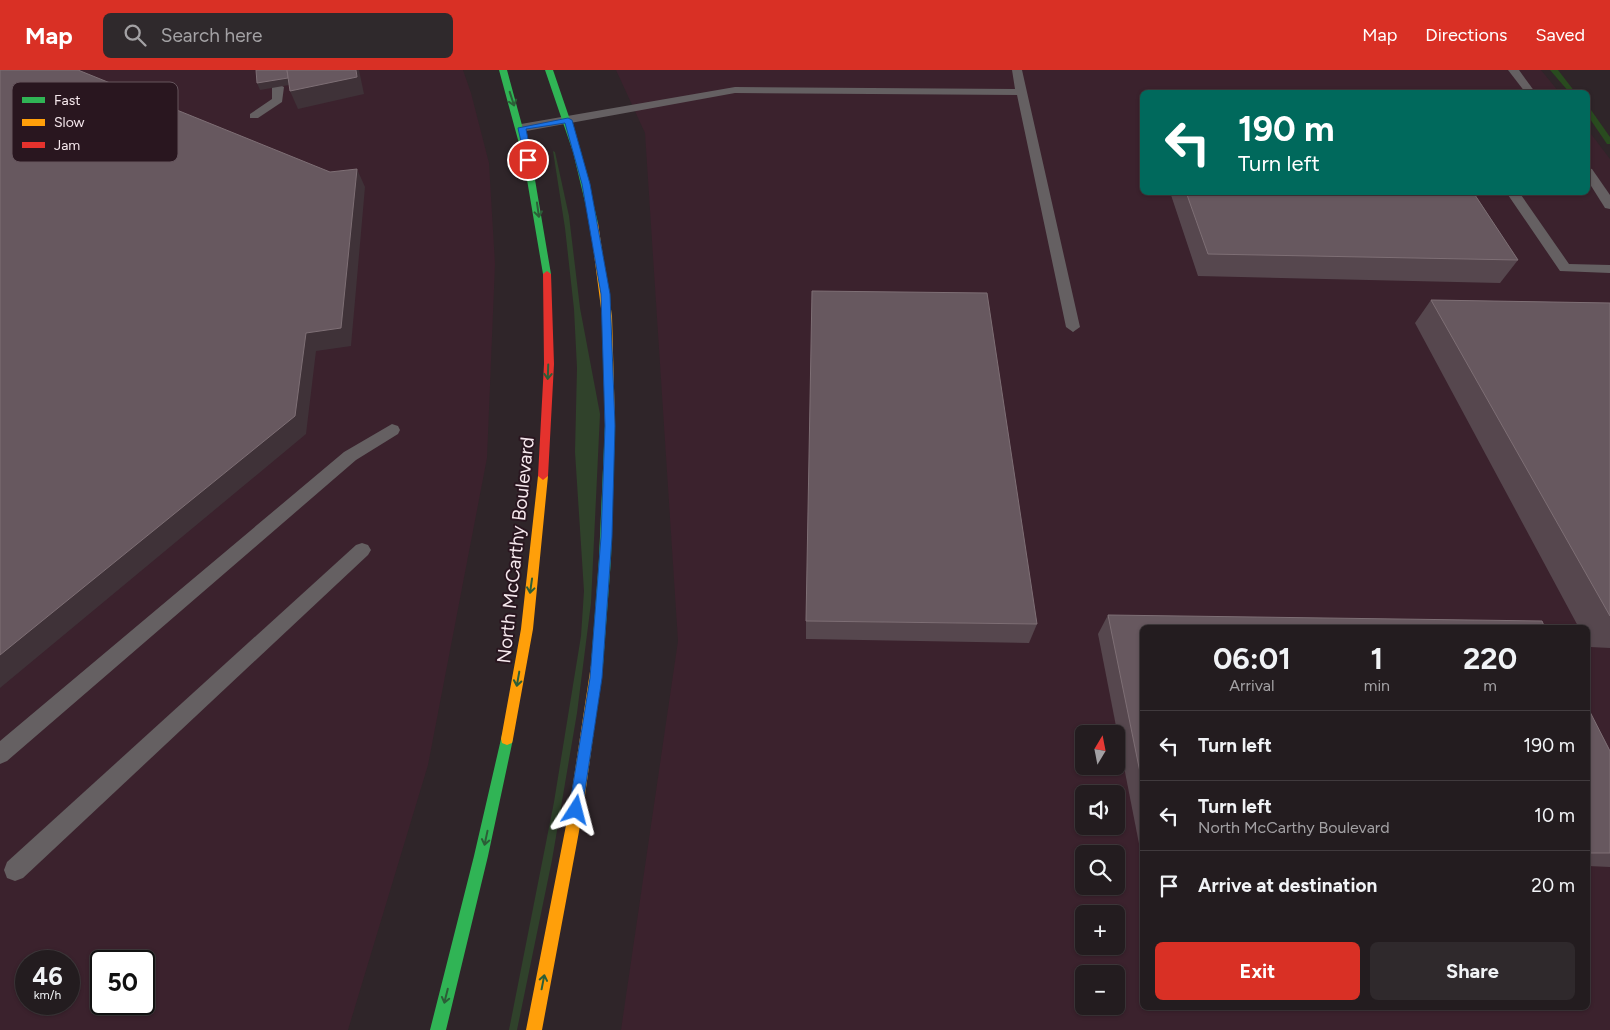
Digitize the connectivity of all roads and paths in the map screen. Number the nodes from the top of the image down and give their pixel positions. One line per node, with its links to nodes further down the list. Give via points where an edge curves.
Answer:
1 (502, 70): 10 (main road, North McCarthy Boulevard, one-way to 10)
2 (549, 70): 9 (main road)
3 (1017, 70): 7 (lane)
4 (1513, 70): 6 (lane)
5 (278, 87): 8 (lane, via 278,100)
6 (1528, 90)
7 (1022, 92): 9 (lane, via 736,90); 15 (lane)
8 (254, 116)
9 (568, 120): 10 (lane); 21 (main road, one-way to 9, via 570,848 596,678 606,537 610,426 605,294 586,184)
10 (521, 128): 20 (main road, North McCarthy Boulevard, one-way to 20, via 536,192 545,259 549,346 537,542 517,688 484,846)
11 (1590, 175): 13 (lane)
12 (1514, 195): 14 (lane, via 1566,268)
13 (1610, 205)
14 (1610, 269)
15 (1073, 327)
16 (392, 430): 18 (lane, via 350,456)
17 (362, 550): 19 (lane)
18 (0, 754)
19 (15, 870)
20 (438, 1030)
21 (534, 1030)

